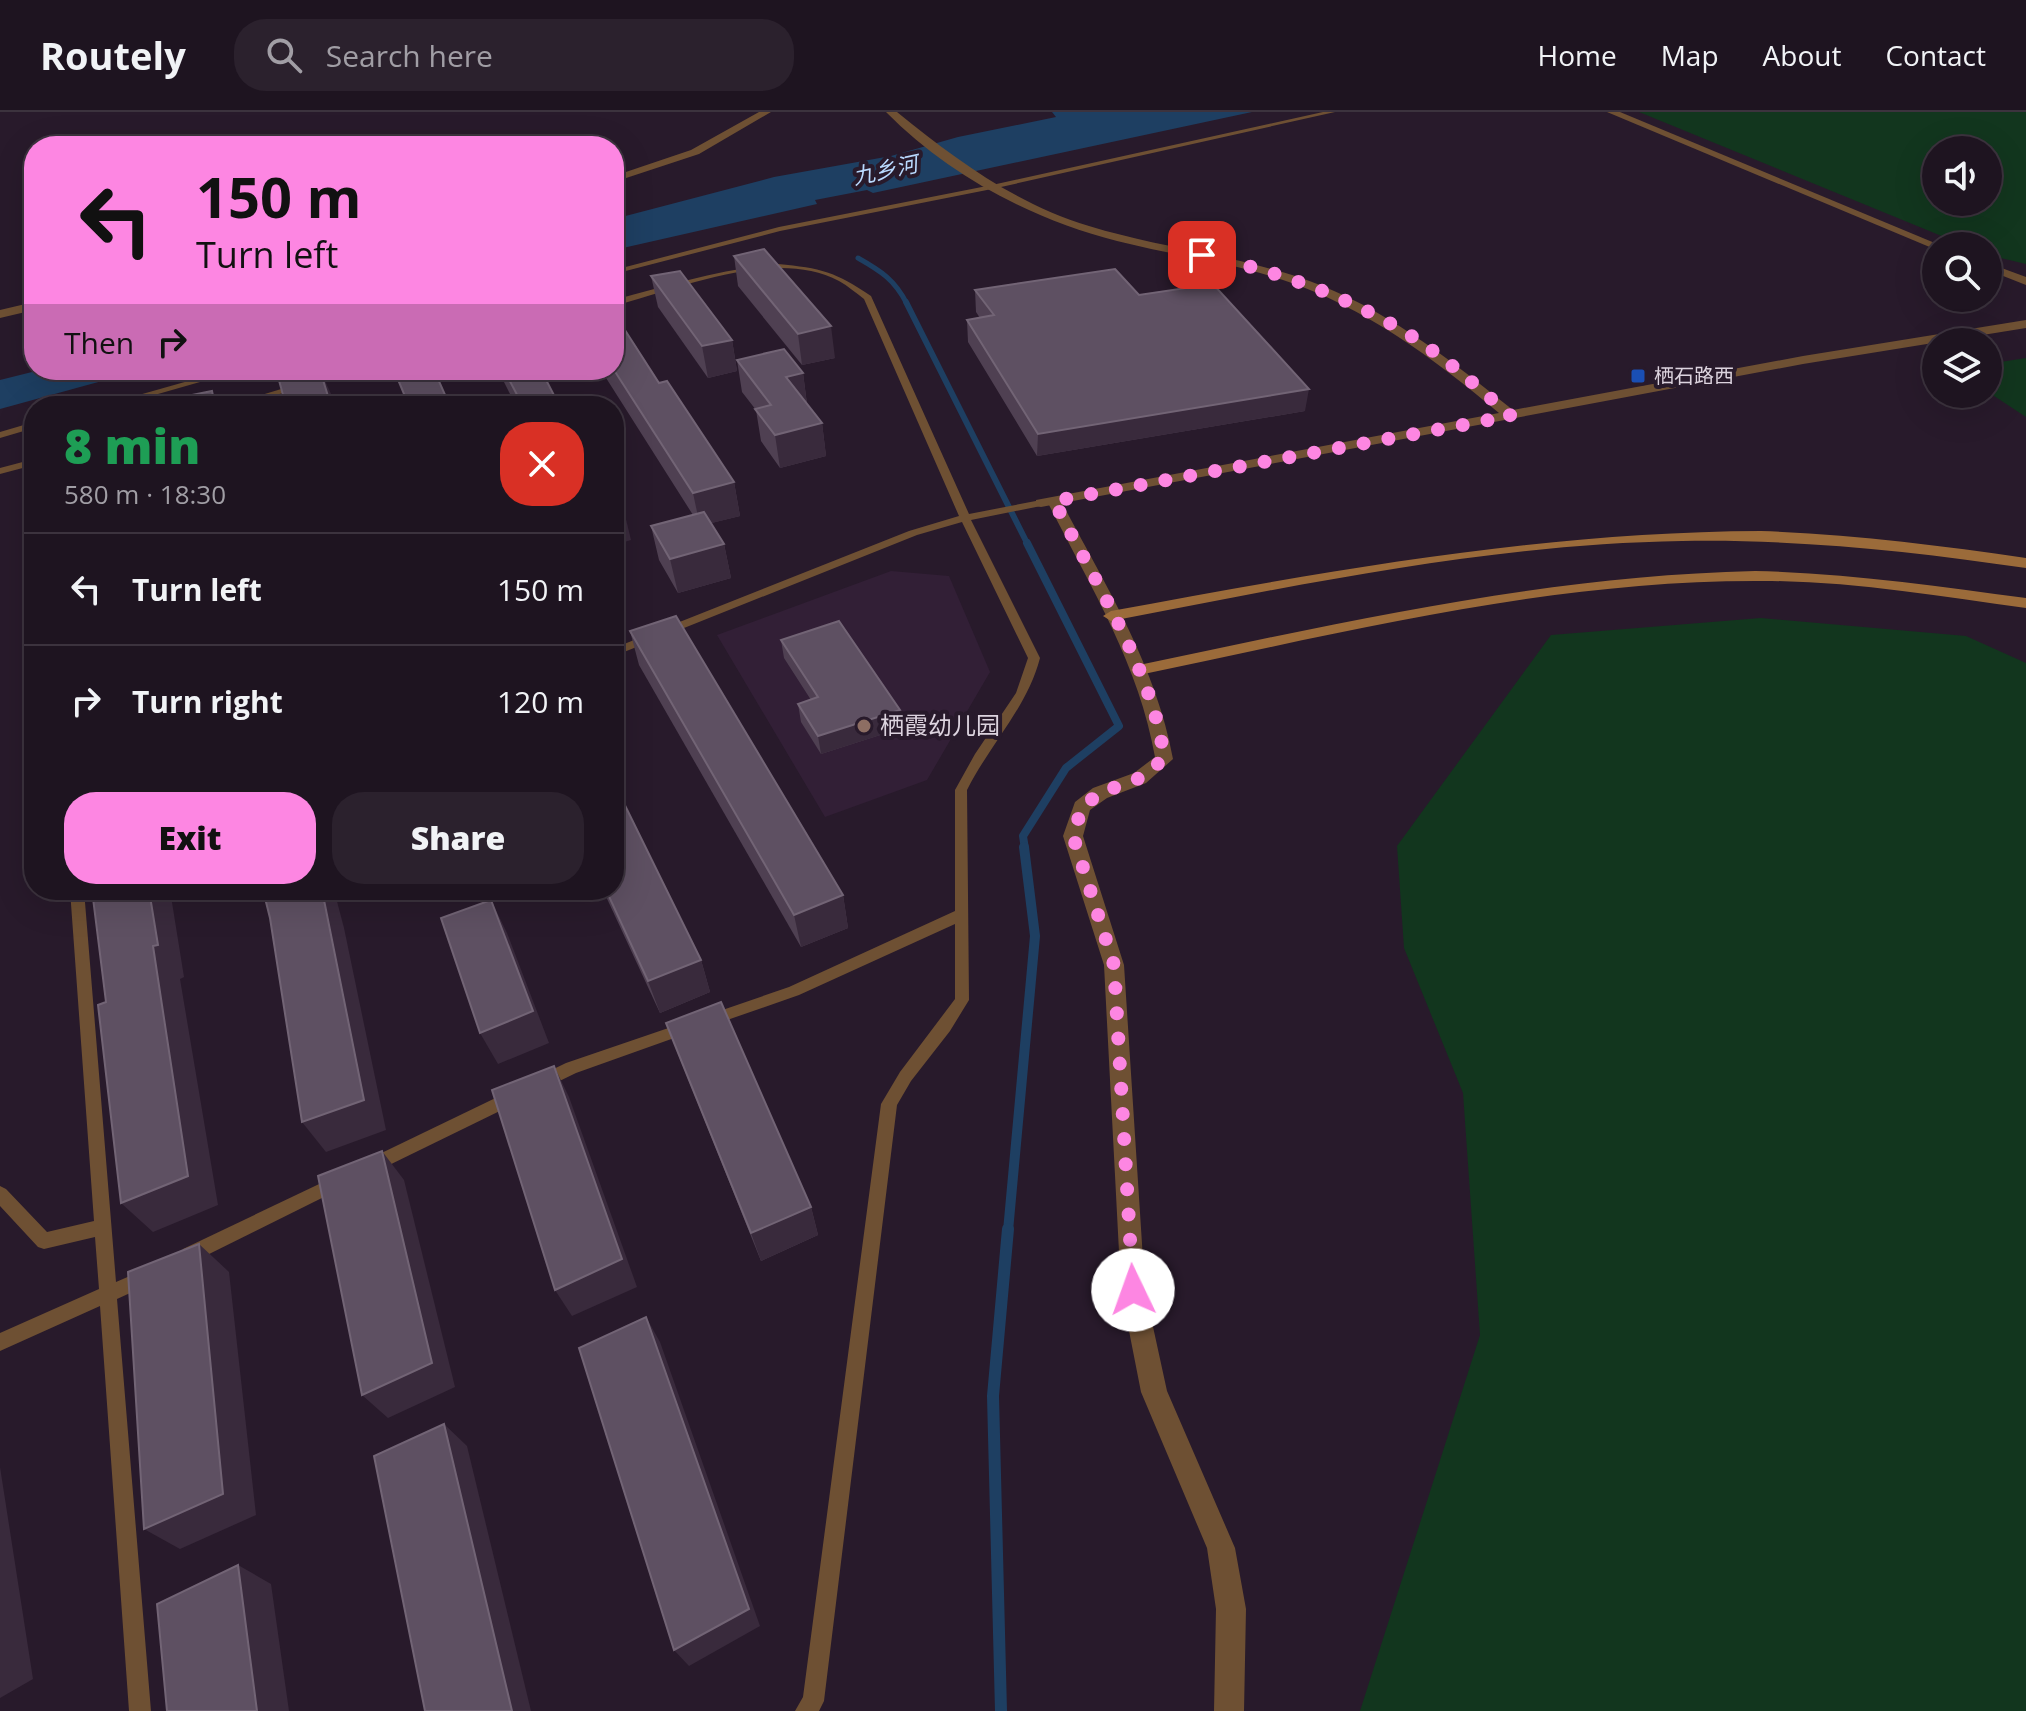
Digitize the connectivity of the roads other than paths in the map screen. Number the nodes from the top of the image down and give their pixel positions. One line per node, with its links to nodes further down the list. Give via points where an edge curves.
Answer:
1 (766, 112): 5 (street, via 695,152)
2 (891, 112): 6 (street)
3 (1332, 112): 6 (lane)
4 (1612, 112): 7 (street)
5 (624, 176)
6 (989, 185): 8 (lane, via 779,229); 19 (street, via 1056,218 1252,266 1320,289 1395,326)
7 (1922, 240)
8 (624, 269)
9 (2002, 272): 10 (street)
10 (2026, 281)
11 (624, 301): 25 (lane, via 776,264 809,267 860,290)
12 (24, 308): 13 (street)
13 (0, 314)
14 (2026, 324): 19 (street)
15 (200, 380): 17 (lane)
16 (320, 380): 18 (lane)
17 (142, 396)
18 (264, 396)
19 (1511, 416): 24 (street)
20 (24, 428): 21 (lane)
21 (0, 435)
22 (24, 465): 23 (lane)
23 (0, 471)
24 (1047, 502): 25 (lane); 28 (street)
25 (965, 518): 29 (lane, via 913,533); 32 (lane, via 1034,658 1030,683 961,790)
26 (2026, 563): 28 (main road, via 1845,540 1634,539 1447,558)
27 (2026, 603): 30 (main road, via 1890,584 1755,576 1631,581 1514,595)
28 (1111, 616): 30 (street)
29 (624, 648)
30 (1139, 670): 39 (street, via 1161,733 1164,759 1140,778 1100,793 1082,807 1073,836 1114,965 1133,1290 1154,1392 1221,1548 1231,1609)
31 (78, 900): 34 (lane)
32 (962, 914): 35 (lane, via 794,991 571,1068); 38 (lane, via 962,1000 901,1079 889,1104 813,1701)
33 (0, 1194): 34 (lane, via 44,1241)
34 (103, 1227): 35 (lane)
35 (108, 1296): 36 (lane); 37 (lane)
36 (0, 1342)
37 (140, 1711)
38 (806, 1711)
39 (1229, 1711)

